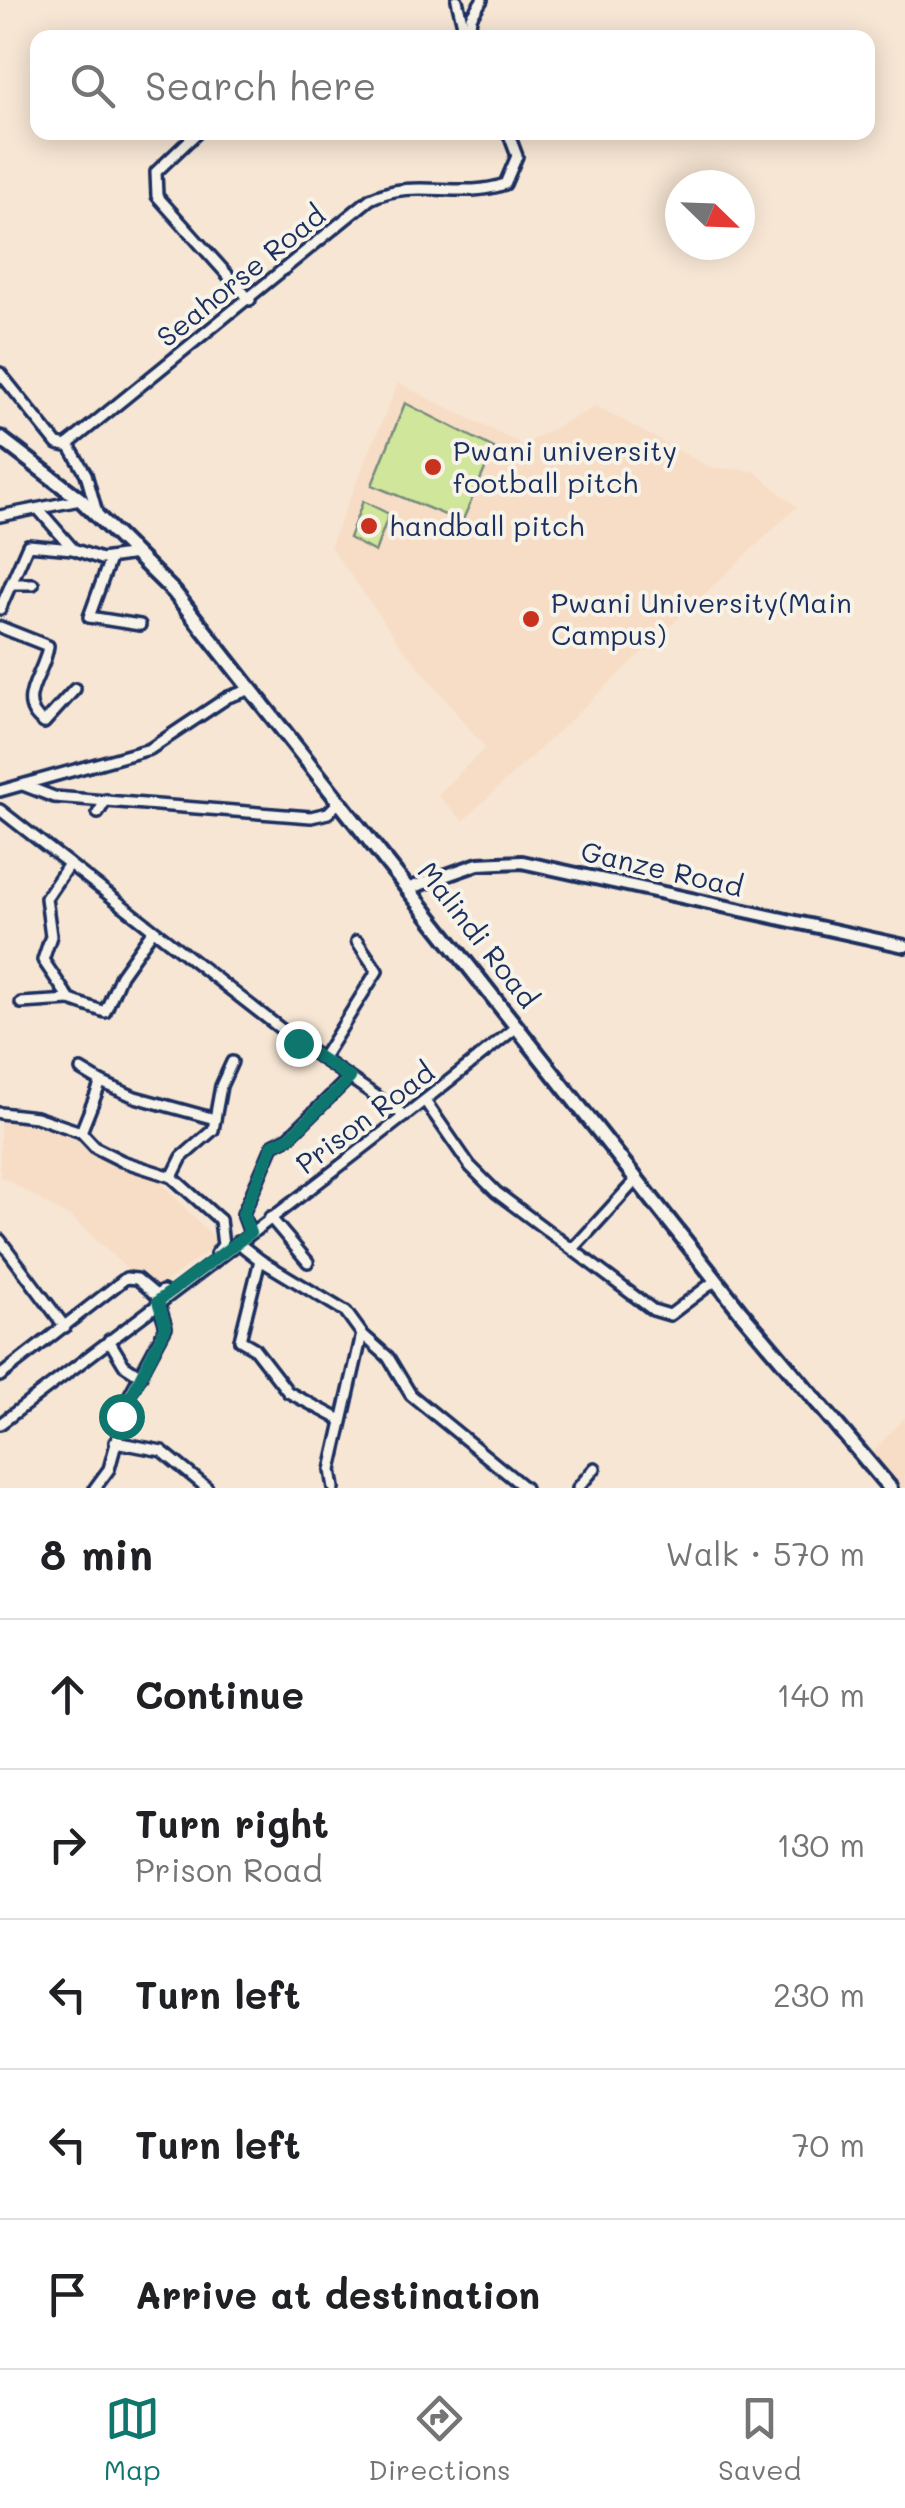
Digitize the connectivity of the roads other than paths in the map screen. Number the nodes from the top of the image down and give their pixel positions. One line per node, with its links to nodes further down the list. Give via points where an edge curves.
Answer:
1 (457, 0): 3 (street)
2 (482, 0): 4 (street)
3 (465, 30)
4 (469, 30)
5 (190, 140): 7 (street, via 156,172 157,196)
6 (511, 140): 7 (street, Seahorse Road, via 518,156 505,184 390,189)
7 (250, 300): 10 (street, Seahorse Road)
8 (0, 373): 10 (street, via 58,444)
9 (0, 438): 11 (highway, Malindi Road)
10 (68, 444): 13 (street)
11 (81, 500): 12 (street); 13 (highway, Malindi Road)
12 (40, 511): 14 (street); 15 (street)
13 (98, 515): 16 (highway, Malindi Road)
14 (0, 516)
15 (74, 548): 17 (street); 18 (street, via 28,545)
16 (138, 554): 17 (street); 23 (highway, Malindi Road)
17 (110, 560): 21 (street, via 89,617)
18 (11, 584): 19 (street); 20 (street)
19 (33, 584)
20 (0, 610)
21 (140, 625)
22 (0, 627): 24 (street, via 48,646 29,699 34,716 44,722)
23 (245, 685): 25 (street, via 150,749); 28 (highway, Malindi Road)
24 (75, 689)
25 (23, 785): 26 (street); 27 (street, via 54,796)
26 (0, 790)
27 (106, 800): 28 (street, via 311,817); 30 (street)
28 (340, 801): 32 (highway, Malindi Road)
29 (0, 810): 31 (street)
30 (98, 813)
31 (69, 864): 33 (street); 36 (street, via 46,898 51,928 42,960)
32 (410, 888): 35 (main road, Ganze Road, via 478,864 522,862); 38 (highway, Malindi Road)
33 (153, 930): 36 (street, via 105,1012); 39 (street)
34 (357, 941): 39 (street, via 378,970)
35 (905, 946)
36 (70, 1000): 37 (street)
37 (21, 1002)
38 (518, 1026): 44 (street, Prison Road); 50 (highway, Malindi Road)
39 (322, 1059): 42 (street)
40 (232, 1062): 47 (street)
41 (81, 1070): 43 (street)
42 (350, 1078): 46 (street); 51 (street, via 290,1137 273,1145)
43 (101, 1082): 47 (street); 48 (street)
44 (426, 1101): 46 (street, Prison Road); 57 (street, via 484,1180)
45 (0, 1113): 48 (street)
46 (406, 1116): 52 (street, Prison Road)
47 (214, 1120): 49 (street, via 213,1130 182,1158)
48 (80, 1132): 49 (street, via 109,1154)
49 (172, 1178): 53 (street)
50 (637, 1179): 57 (street); 60 (highway, Malindi Road)
51 (243, 1214): 53 (street); 54 (street)
52 (270, 1218): 54 (street, Prison Road); 59 (street)
53 (220, 1220): 62 (street, via 222,1249 176,1284 156,1295 126,1278)
54 (250, 1233): 56 (street, Prison Road)
55 (0, 1240): 62 (street)
56 (236, 1242): 58 (street); 61 (street, Prison Road)
57 (573, 1249): 60 (street, via 664,1315)
58 (260, 1260): 63 (street, via 346,1312); 67 (street, via 240,1340 288,1392)
59 (308, 1262)
60 (716, 1280): 76 (highway, Malindi Road)
61 (158, 1301): 64 (street, Prison Road); 66 (street, via 166,1327)
62 (65, 1327): 65 (street)
63 (362, 1334): 67 (street); 74 (street, via 388,1357 412,1396)
64 (110, 1340): 66 (street, via 119,1359); 68 (street, Prison Road)
65 (0, 1376)
66 (141, 1376): 69 (street)
67 (341, 1420): 73 (street)
68 (0, 1424)
69 (115, 1442): 71 (street); 72 (street, via 162,1451)
70 (594, 1468): 75 (street)
71 (96, 1488)
72 (207, 1488)
73 (334, 1488)
74 (525, 1488)
75 (578, 1488)
76 (890, 1488)

